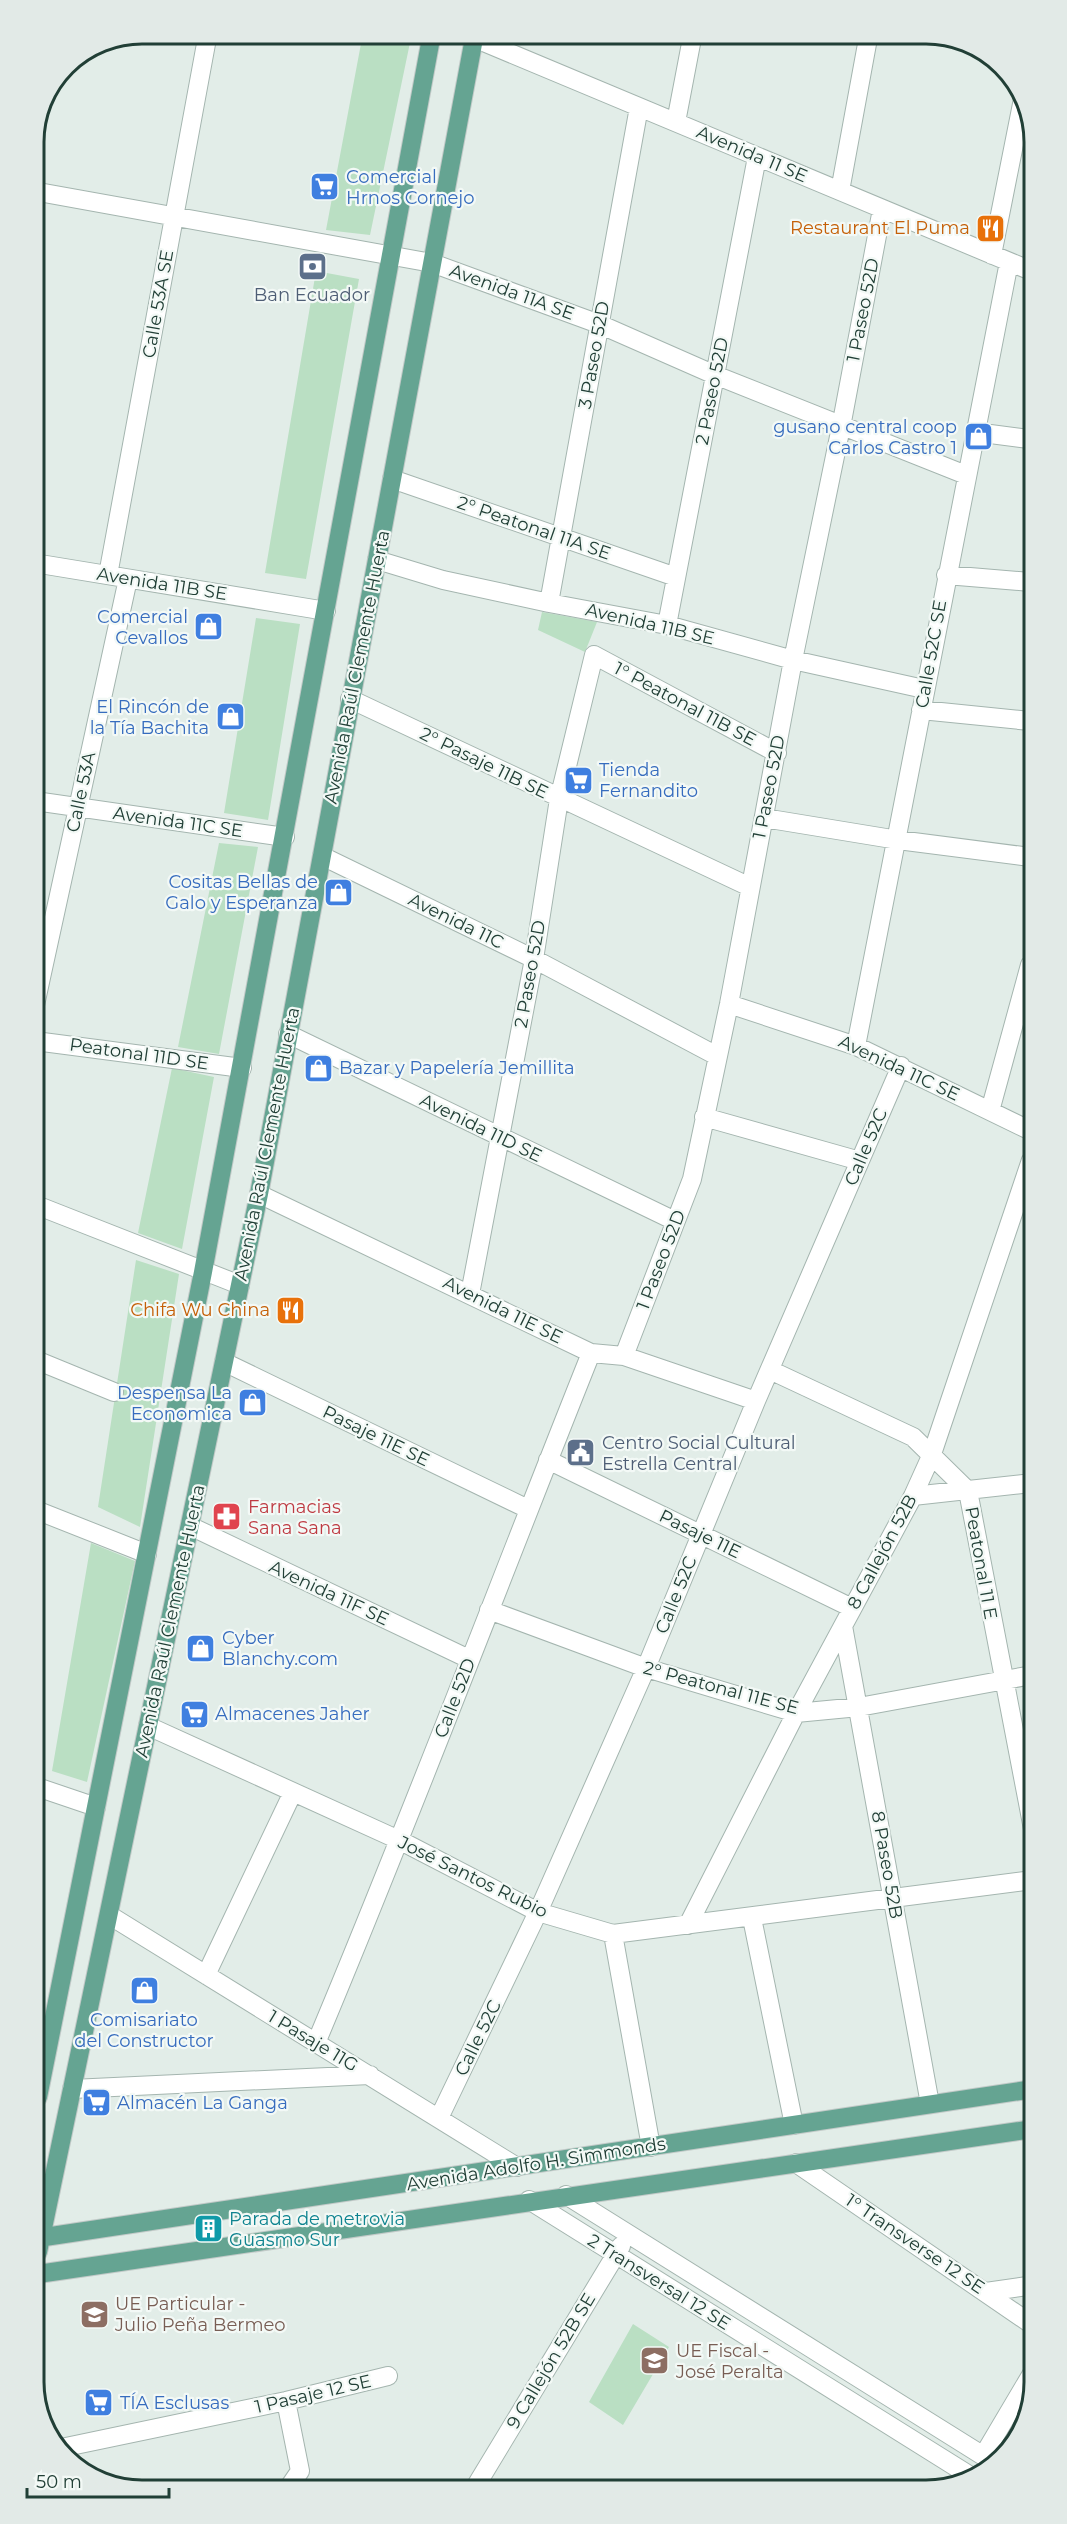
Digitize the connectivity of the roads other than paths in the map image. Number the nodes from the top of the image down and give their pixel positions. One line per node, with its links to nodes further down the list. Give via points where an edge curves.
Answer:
1 (206, 44): 14 (street, Calle 53A SE)
2 (430, 44): 16 (main road, Avenida Raúl Clemente Huerta)
3 (473, 44): 18 (main road, Avenida Raúl Clemente Huerta)
4 (493, 44): 7 (street, Avenida 11 SE)
5 (691, 44): 9 (street)
6 (867, 44): 11 (street)
7 (639, 107): 9 (street, Avenida 11 SE); 20 (street, 3 Paseo 52D)
8 (1020, 115): 15 (street)
9 (676, 122): 10 (street, Avenida 11 SE)
10 (757, 157): 11 (street, Avenida 11 SE); 21 (street, 2 Paseo 52D)
11 (840, 191): 13 (street, Avenida 11 SE)
12 (44, 193): 14 (street, Avenida 11A SE)
13 (882, 209): 15 (street, Avenida 11 SE); 22 (street, 1 Paseo 52D)
14 (174, 216): 16 (street, Avenida 11A SE); 30 (street, Calle 53A SE)
15 (992, 255): 17 (street, Avenida 11 SE)
16 (391, 256): 18 (street, Avenida 11A SE); 36 (main road, Avenida Raúl Clemente Huerta)
17 (1009, 262): 19 (street, Avenida 11 SE); 23 (street, Calle 52C SE)
18 (432, 263): 20 (street, Avenida 11A SE); 26 (main road, Avenida Raúl Clemente Huerta)
19 (1024, 268)
20 (599, 324): 21 (street, Avenida 11A SE); 27 (street, 3 Paseo 52D)
21 (715, 375): 22 (street, Avenida 11A SE); 32 (street, 2 Paseo 52D)
22 (841, 427): 25 (street, Avenida 11A SE); 39 (street, 1 Paseo 52D)
23 (975, 432): 24 (street); 25 (street, Calle 52C SE)
24 (1024, 438)
25 (966, 475): 31 (street, Calle 52C SE)
26 (392, 479): 27 (street, 2° Peatonal 11A SE); 28 (main road, Avenida Raúl Clemente Huerta)
27 (561, 537): 32 (street, 2° Peatonal 11A SE); 35 (street, 3 Paseo 52D)
28 (377, 560): 35 (street, Avenida 11B SE, via 443,580); 41 (main road, Avenida Raúl Clemente Huerta)
29 (44, 565): 30 (street, Avenida 11B SE)
30 (108, 575): 33 (street, Avenida 11B SE)
31 (946, 575): 34 (street); 40 (street, Calle 52C SE)
32 (676, 578): 37 (street, 2 Paseo 52D)
33 (128, 579): 36 (street, Avenida 11B SE); 47 (street, Calle 53A)
34 (1024, 582)
35 (549, 603): 37 (street, Avenida 11B SE)
36 (326, 611): 49 (main road, Avenida Raúl Clemente Huerta)
37 (667, 625): 39 (street, Avenida 11B SE)
38 (594, 655): 44 (street, 1° Peatonal 11B SE); 45 (street, 2 Paseo 52D)
39 (793, 660): 40 (street, Avenida 11B SE); 44 (street, 1 Paseo 52D)
40 (924, 689): 42 (street, Calle 52C SE)
41 (350, 699): 45 (street, 2° Pasaje 11B SE); 51 (main road, Avenida Raúl Clemente Huerta)
42 (921, 711): 43 (street); 50 (street, Calle 52C SE)
43 (1024, 720)
44 (777, 753): 48 (street, 1 Paseo 52D)
45 (559, 799): 53 (street, 2° Pasaje 11B SE); 54 (street, 2 Paseo 52D)
46 (44, 802): 47 (street, Avenida 11C SE)
47 (77, 808): 49 (street, Avenida 11C SE); 55 (street, Calle 53A)
48 (764, 818): 50 (street); 53 (street, 1 Paseo 52D)
49 (285, 837): 63 (main road, Avenida Raúl Clemente Huerta)
50 (898, 840): 52 (street); 60 (street, Calle 52C SE)
51 (322, 856): 54 (street, Avenida 11C); 58 (main road, Avenida Raúl Clemente Huerta)
52 (1024, 856)
53 (750, 887): 57 (street, 1 Paseo 52D)
54 (534, 959): 61 (street, Avenida 11C); 67 (street, 2 Paseo 52D)
55 (44, 963)
56 (1024, 986): 64 (street)
57 (729, 1004): 60 (street, Avenida 11C SE); 61 (street, 1 Paseo 52D)
58 (288, 1034): 67 (street, Avenida 11D SE); 70 (main road, Avenida Raúl Clemente Huerta)
59 (44, 1042): 63 (street, Peatonal 11D SE)
60 (856, 1046): 62 (street, Avenida 11C SE)
61 (717, 1056): 65 (street, 1 Paseo 52D)
62 (901, 1066): 64 (street, Avenida 11C SE); 68 (street, Calle 52C)
63 (242, 1068): 73 (main road, Avenida Raúl Clemente Huerta)
64 (990, 1111): 66 (street, Avenida 11C SE)
65 (704, 1117): 68 (street); 72 (street, 1 Paseo 52D, via 692,1179)
66 (1024, 1128)
67 (501, 1138): 72 (street, Avenida 11D SE); 75 (street, 2 Paseo 52D)
68 (860, 1161): 80 (street, Calle 52C)
69 (1024, 1181): 83 (street, 8 Callejón 52B)
70 (259, 1194): 74 (main road, Avenida Raúl Clemente Huerta); 75 (street, Avenida 11E SE)
71 (44, 1208): 73 (street)
72 (675, 1221): 77 (street, 1 Paseo 52D)
73 (204, 1272): 74 (street); 92 (main road, Avenida Raúl Clemente Huerta)
74 (240, 1285): 78 (main road, Avenida Raúl Clemente Huerta)
75 (470, 1294): 76 (street, Avenida 11E SE)
76 (591, 1353): 77 (street, Avenida 11E SE); 84 (street, Calle 52D)
77 (624, 1356): 82 (street, Avenida 11E SE)
78 (224, 1362): 88 (street, Pasaje 11E SE); 90 (main road, Avenida Raúl Clemente Huerta)
79 (44, 1363): 81 (street)
80 (770, 1370): 82 (street, Calle 52C); 83 (street, Peatonal 11 E, via 913,1437)
81 (114, 1392)
82 (756, 1401): 91 (street, Calle 52C)
83 (932, 1454): 86 (street, Peatonal 11 E); 87 (street, 8 Callejón 52B)
84 (548, 1460): 88 (street, Calle 52D); 91 (street, Pasaje 11E)
85 (1024, 1484): 86 (street)
86 (968, 1491): 87 (street); 99 (street, Peatonal 11 E)
87 (913, 1496): 93 (street, 8 Callejón 52B)
88 (528, 1509): 94 (street, Calle 52D)
89 (44, 1513): 92 (street)
90 (190, 1526): 96 (street, Avenida 11F SE); 102 (main road, Avenida Raúl Clemente Huerta)
91 (700, 1534): 93 (street, Pasaje 11E); 97 (street, Calle 52C)
92 (147, 1554): 106 (main road, Avenida Raúl Clemente Huerta)
93 (852, 1608): 95 (street, 8 Callejón 52B)
94 (489, 1610): 96 (street, Calle 52D); 97 (street, 2° Peatonal 11E SE)
95 (843, 1626): 100 (street, 8 Paseo 52B); 101 (street, 8 Callejón 52B)
96 (469, 1659): 107 (street, Calle 52D)
97 (646, 1668): 101 (street, 2° Peatonal 11E SE); 110 (street, Calle 52C)
98 (1024, 1677): 99 (street, 2° Peatonal 11E SE)
99 (1002, 1680): 100 (street, 2° Peatonal 11E SE); 103 (street, Peatonal 11 E)
100 (859, 1707): 101 (street, 2° Peatonal 11E SE); 109 (street, 8 Paseo 52B)
101 (796, 1713): 113 (street, 8 Callejón 52B)
102 (148, 1726): 105 (street, José Santos Rubio); 111 (main road, Avenida Raúl Clemente Huerta)
103 (1024, 1786)
104 (44, 1789): 106 (street)
105 (293, 1792): 107 (street, José Santos Rubio); 115 (street)
106 (96, 1807): 116 (main road, Avenida Raúl Clemente Huerta)
107 (401, 1841): 110 (street, José Santos Rubio); 117 (street, Calle 52D)
108 (1024, 1881): 109 (street, José Santos Rubio)
109 (894, 1899): 112 (street, José Santos Rubio); 121 (street, 8 Paseo 52B)
110 (538, 1912): 114 (street, José Santos Rubio); 122 (street, Calle 52C)
111 (109, 1915): 115 (street, 1 Pasaje 11G); 119 (main road, Avenida Raúl Clemente Huerta)
112 (752, 1918): 113 (street, José Santos Rubio); 123 (street)
113 (688, 1925): 114 (street, José Santos Rubio)
114 (613, 1935): 125 (street)
115 (206, 1975): 117 (street, 1 Pasaje 11G)
116 (44, 2032)
117 (316, 2043): 118 (street, 1 Pasaje 11G)
118 (370, 2075): 119 (street); 122 (street, 1 Pasaje 11G)
119 (72, 2089): 130 (main road, Avenida Raúl Clemente Huerta)
120 (1024, 2090): 121 (main road, Avenida Adolfo H. Simmonds)
121 (930, 2104): 123 (main road, Avenida Adolfo H. Simmonds)
122 (439, 2118): 127 (street, 1 Pasaje 11G)
123 (794, 2125): 125 (main road, Avenida Adolfo H. Simmonds)
124 (1024, 2130): 126 (main road, Avenida Adolfo H. Simmonds)
125 (651, 2147): 127 (main road, Avenida Adolfo H. Simmonds)
126 (796, 2163): 128 (main road, Avenida Adolfo H. Simmonds); 136 (street, 1° Transverse 12 SE)
127 (517, 2167): 132 (main road, Avenida Adolfo H. Simmonds)
128 (566, 2195): 129 (main road, Avenida Adolfo H. Simmonds); 131 (street, 2 Transversal 12 SE)
129 (529, 2200): 133 (street, 2 Transversal 12 SE); 134 (main road, Avenida Adolfo H. Simmonds)
130 (44, 2220)
131 (628, 2234): 133 (street, 9 Callejón 52B SE); 143 (street, 2 Transversal 12 SE)
132 (44, 2242)
133 (615, 2254): 144 (street, 2 Transversal 12 SE); 146 (street, 9 Callejón 52B SE)
134 (44, 2273)
135 (1024, 2286): 136 (street)
136 (986, 2292): 137 (street, 1° Transverse 12 SE)
137 (1024, 2319)
138 (388, 2376): 140 (street, 1 Pasaje 12 SE)
139 (1023, 2391): 142 (street)
140 (286, 2401): 141 (street, 1 Pasaje 12 SE); 145 (street, via 300,2471)
141 (68, 2447)
142 (989, 2457)
143 (987, 2458)
144 (964, 2472)
145 (294, 2480)
146 (479, 2480)

